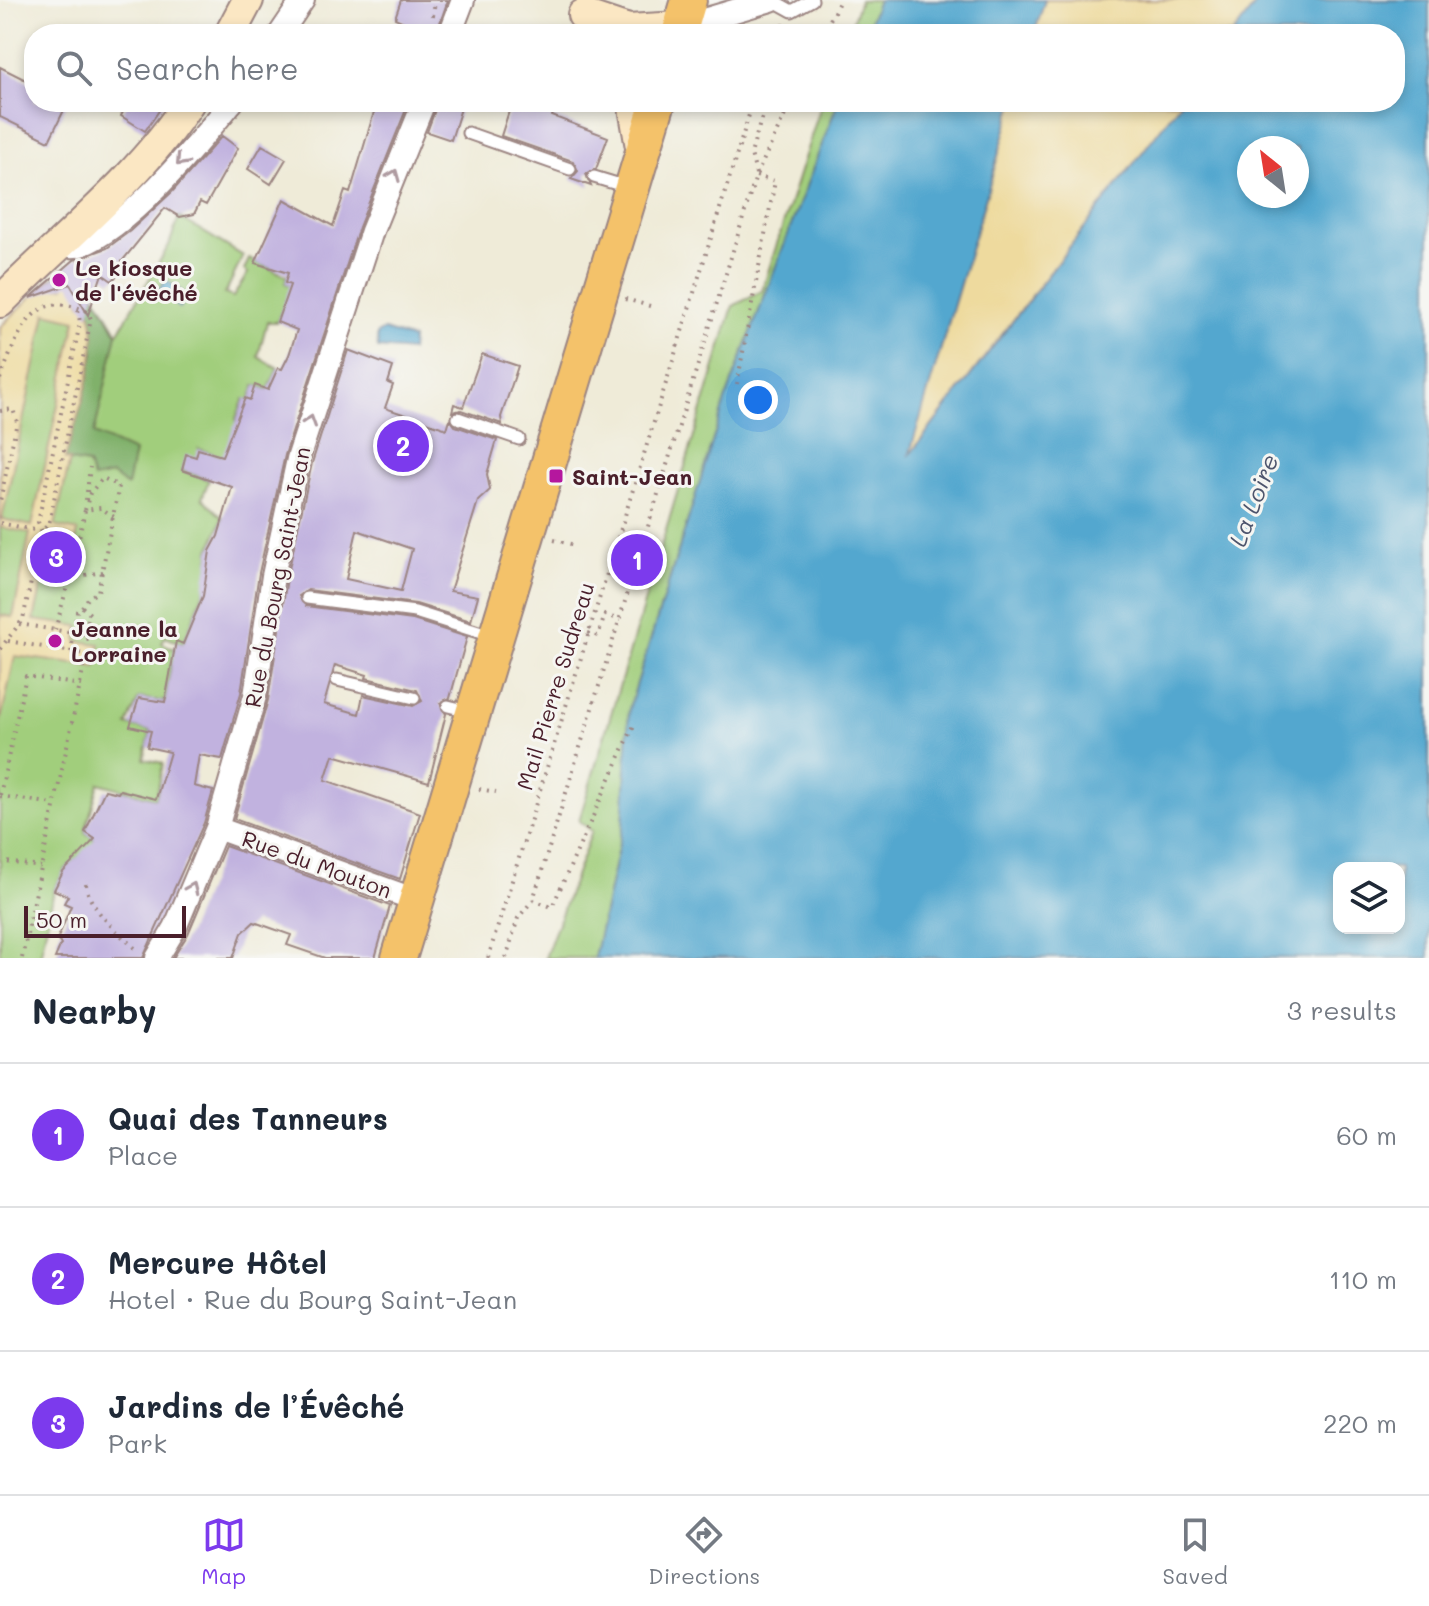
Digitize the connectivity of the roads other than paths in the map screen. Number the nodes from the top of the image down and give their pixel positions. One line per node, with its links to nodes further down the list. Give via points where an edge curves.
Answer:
1 (248, 0): 8 (street)
2 (303, 0): 9 (street)
3 (463, 0): 10 (street)
4 (771, 0): 5 (lane, via 792,11); 7 (street)
5 (812, 0)
6 (581, 16): 11 (street)
7 (683, 20): 12 (street)
8 (235, 24)
9 (287, 24)
10 (454, 24)
11 (608, 24)
12 (661, 24)
13 (182, 112): 23 (street, via 130,174)
14 (223, 112): 23 (street, one-way to 23, via 129,212 77,247)
15 (420, 112): 31 (street, Rue du Bourg Saint-Jean, one-way to 15, via 255,696 298,459 372,231)
16 (635, 112): 19 (street)
17 (655, 112): 19 (main road)
18 (468, 133): 20 (lane)
19 (642, 153): 22 (main road)
20 (570, 169)
21 (594, 177): 22 (lane)
22 (632, 188): 28 (main road)
23 (56, 245): 24 (street)
24 (0, 302)
25 (458, 418): 26 (lane)
26 (519, 439)
27 (307, 598): 28 (lane, via 415,612)
28 (496, 637): 32 (main road, via 460,709)
29 (337, 680): 30 (lane)
30 (414, 698)
31 (217, 828): 32 (street, Rue du Mouton); 33 (street, Rue du Bourg Saint-Jean, one-way to 31, via 175,928)
32 (416, 900): 34 (main road)
33 (151, 957)
34 (399, 958)

